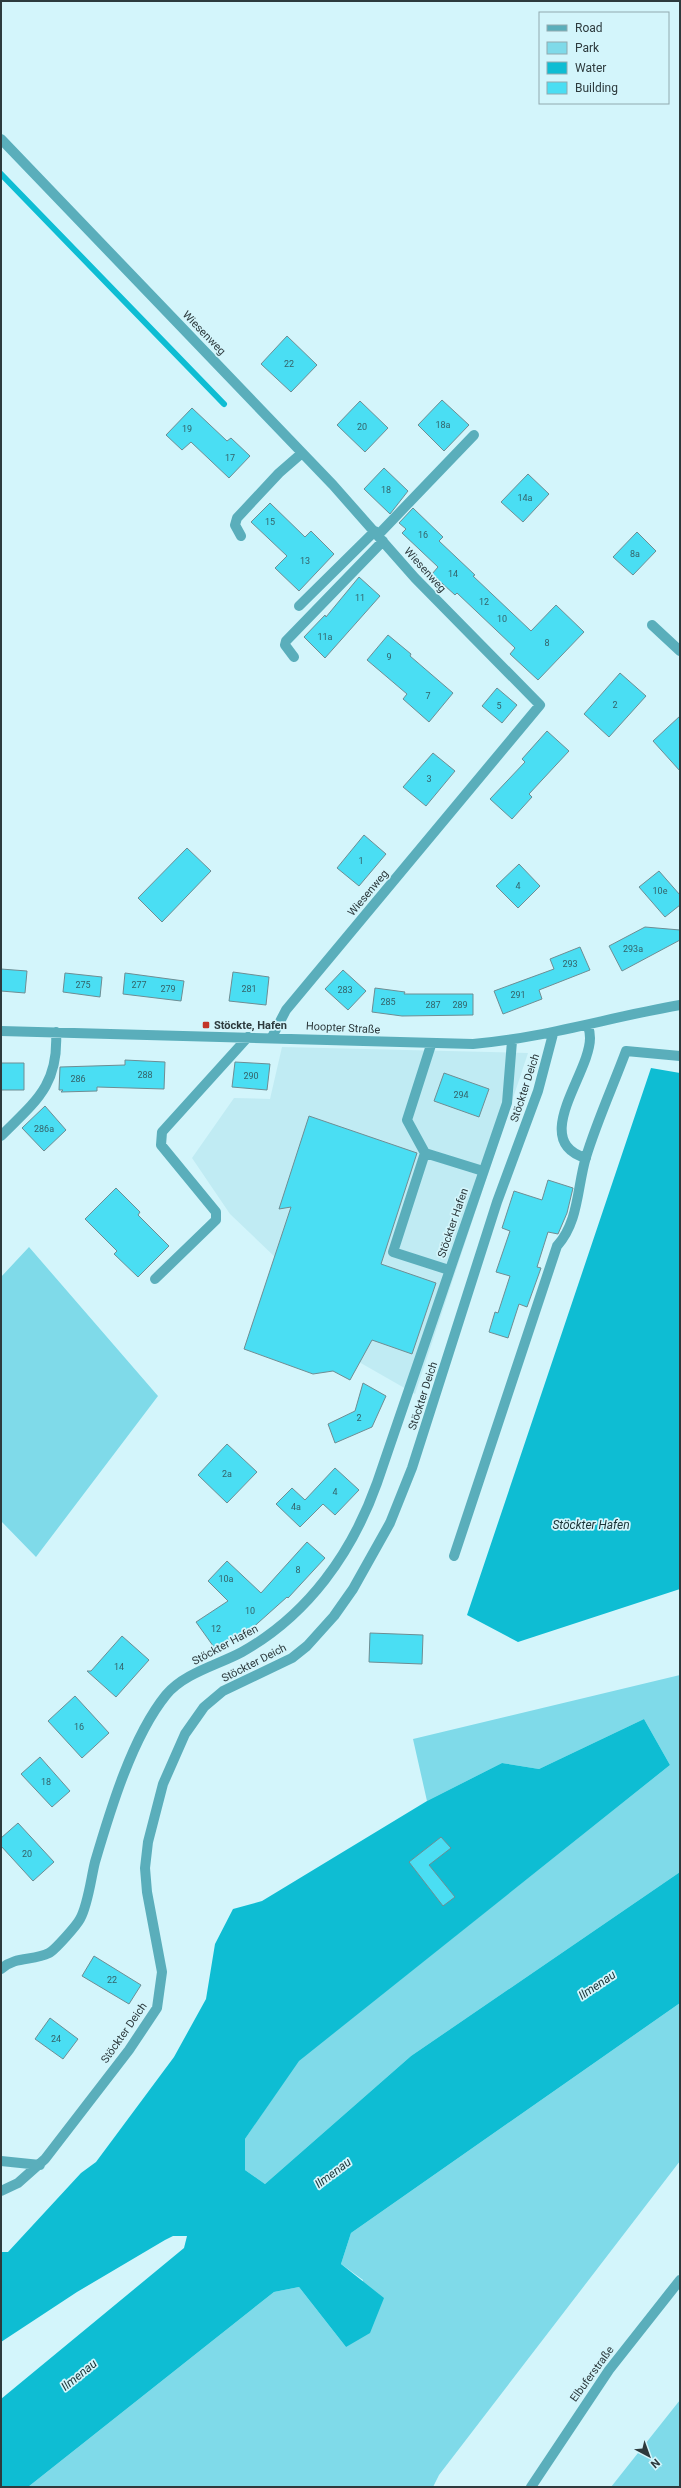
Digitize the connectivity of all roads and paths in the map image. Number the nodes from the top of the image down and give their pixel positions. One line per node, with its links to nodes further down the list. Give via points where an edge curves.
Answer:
1 (1, 139): 3 (street, Wiesenweg)
2 (474, 435): 5 (street)
3 (302, 453): 4 (street, via 279,473 237,518 235,524); 5 (street, Wiesenweg)
4 (241, 536)
5 (379, 536): 6 (street); 9 (street, via 286,641 285,645); 16 (street, Wiesenweg, via 415,578 540,705 286,1010)
6 (299, 606)
7 (652, 625): 8 (street)
8 (680, 651)
9 (294, 657)
10 (680, 1005): 11 (street, Hoopter Straße)
11 (588, 1026): 14 (street, Hoopter Straße); 22 (street, via 590,1038 587,1050 560,1132 567,1148 575,1155)
12 (1, 1031): 13 (street, Hoopter Straße)
13 (56, 1032): 15 (street, Hoopter Straße); 20 (street, via 57,1055 48,1085)
14 (553, 1034): 17 (street, Hoopter Straße); 29 (street, Stöckter Deich, via 538,1091 497,1202 412,1468 390,1523 353,1589 334,1616 307,1646 292,1658 223,1692 204,1707 185,1734 161,1790 145,1868 162,1972 157,2008 129,2050)
15 (248, 1037): 16 (street, Hoopter Straße); 25 (street, via 162,1132 160,1140 166,1153 216,1212 216,1220)
16 (272, 1037): 18 (street, Hoopter Straße)
17 (512, 1041): 18 (street, Hoopter Straße); 23 (street, Stöckter Hafen, via 506,1103)
18 (432, 1044): 21 (street, via 407,1120)
19 (680, 1056): 22 (street, via 626,1051)
20 (1, 1136)
21 (425, 1153): 23 (street); 24 (street, via 393,1252)
22 (586, 1158): 26 (street, via 580,1192 566,1236 557,1246)
23 (483, 1171): 24 (street, Stöckter Hafen)
24 (450, 1270): 27 (street, Stöckter Hafen, via 377,1483 355,1536 328,1577 291,1617 242,1652 186,1679 167,1694 151,1717 134,1751 109,1818 80,1919 50,1952 9,1961)
25 (155, 1279)
26 (454, 1556)
27 (1, 1969)
28 (1, 2161): 29 (street)
29 (40, 2165): 30 (street, Stöckter Deich, via 18,2183)
30 (1, 2191)
31 (680, 2280): 32 (street, Elbuferstraße, via 604,2376)
32 (531, 2487)

